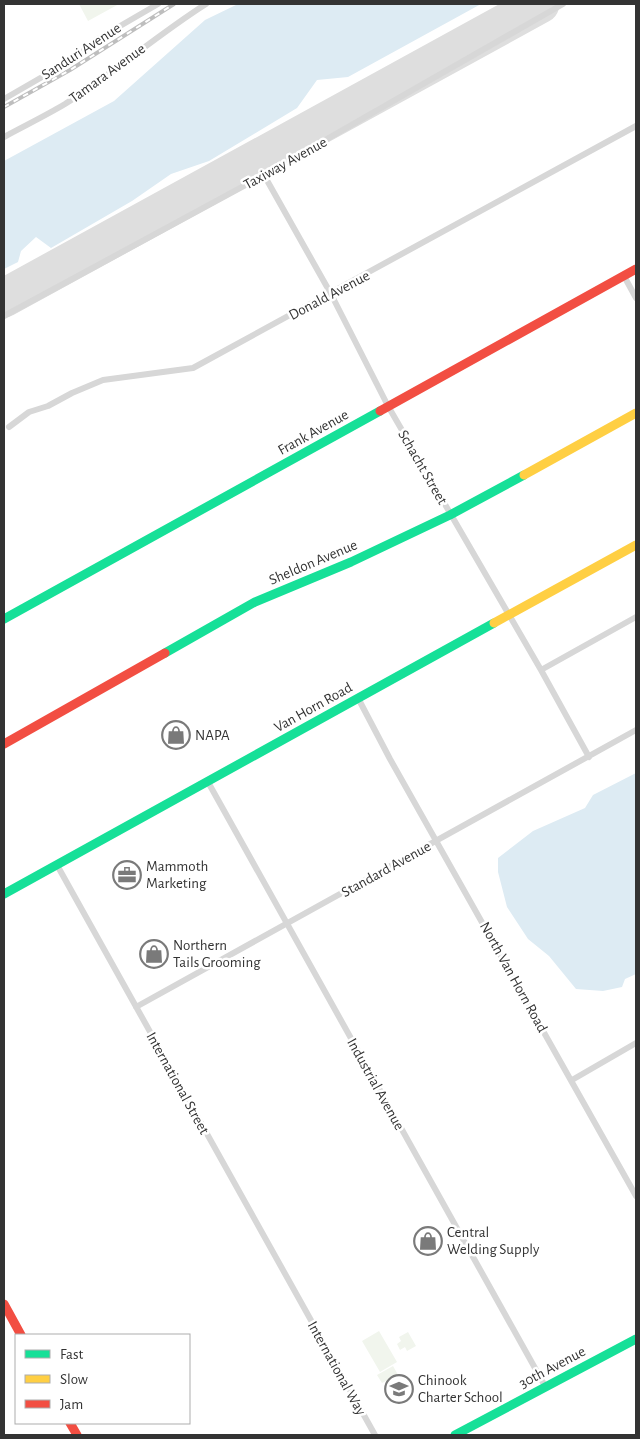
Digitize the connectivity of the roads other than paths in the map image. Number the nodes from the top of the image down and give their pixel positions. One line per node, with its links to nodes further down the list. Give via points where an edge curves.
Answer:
1 (158, 4): 4 (street, Sanduri Avenue)
2 (206, 4): 6 (street, Tamara Avenue, via 98,81)
3 (563, 4): 7 (street, Taxiway Avenue)
4 (4, 99)
5 (636, 126): 10 (street, Donald Avenue)
6 (4, 137)
7 (264, 175): 10 (street, Schacht Street); 12 (street, Taxiway Avenue)
8 (636, 269): 9 (street, Frank Avenue)
9 (624, 276): 11 (street); 13 (street, Frank Avenue)
10 (331, 294): 13 (street, Schacht Street); 15 (street, Donald Avenue, via 193,368 103,380 29,412)
11 (636, 298)
12 (4, 316)
13 (388, 406): 16 (street, Schacht Street); 20 (street, Frank Avenue)
14 (636, 412): 16 (street, Sheldon Avenue)
15 (9, 427)
16 (450, 515): 18 (street, Schacht Street); 24 (street, Sheldon Avenue, via 351,562 255,602)
17 (636, 544): 18 (street, Van Horn Road)
18 (510, 615): 21 (street, Schacht Street); 22 (street, Van Horn Road)
19 (636, 617): 21 (street)
20 (4, 619)
21 (542, 670): 25 (street, Schacht Street)
22 (358, 698): 26 (street, Van Horn Road); 27 (street, North Van Horn Road)
23 (636, 730): 25 (street, Standard Avenue)
24 (4, 744)
25 (588, 757): 27 (street, Standard Avenue)
26 (208, 782): 28 (street, Van Horn Road); 30 (street, Industrial Avenue)
27 (437, 841): 30 (street, Standard Avenue); 33 (street, North Van Horn Road)
28 (57, 865): 29 (street, Van Horn Road); 31 (street, International Street)
29 (4, 894)
30 (286, 923): 31 (street, Standard Avenue); 39 (street, Industrial Avenue)
31 (136, 1007): 35 (street, International Street)
32 (636, 1043): 33 (street)
33 (572, 1080): 34 (street, North Van Horn Road)
34 (636, 1196)
35 (299, 1301): 42 (street, International Way)
36 (4, 1304): 37 (street)
37 (20, 1334)
38 (636, 1339): 39 (street, 30th Avenue)
39 (545, 1386): 43 (street, 30th Avenue)
40 (71, 1424): 41 (street)
41 (77, 1435)
42 (374, 1435)
43 (455, 1435)

